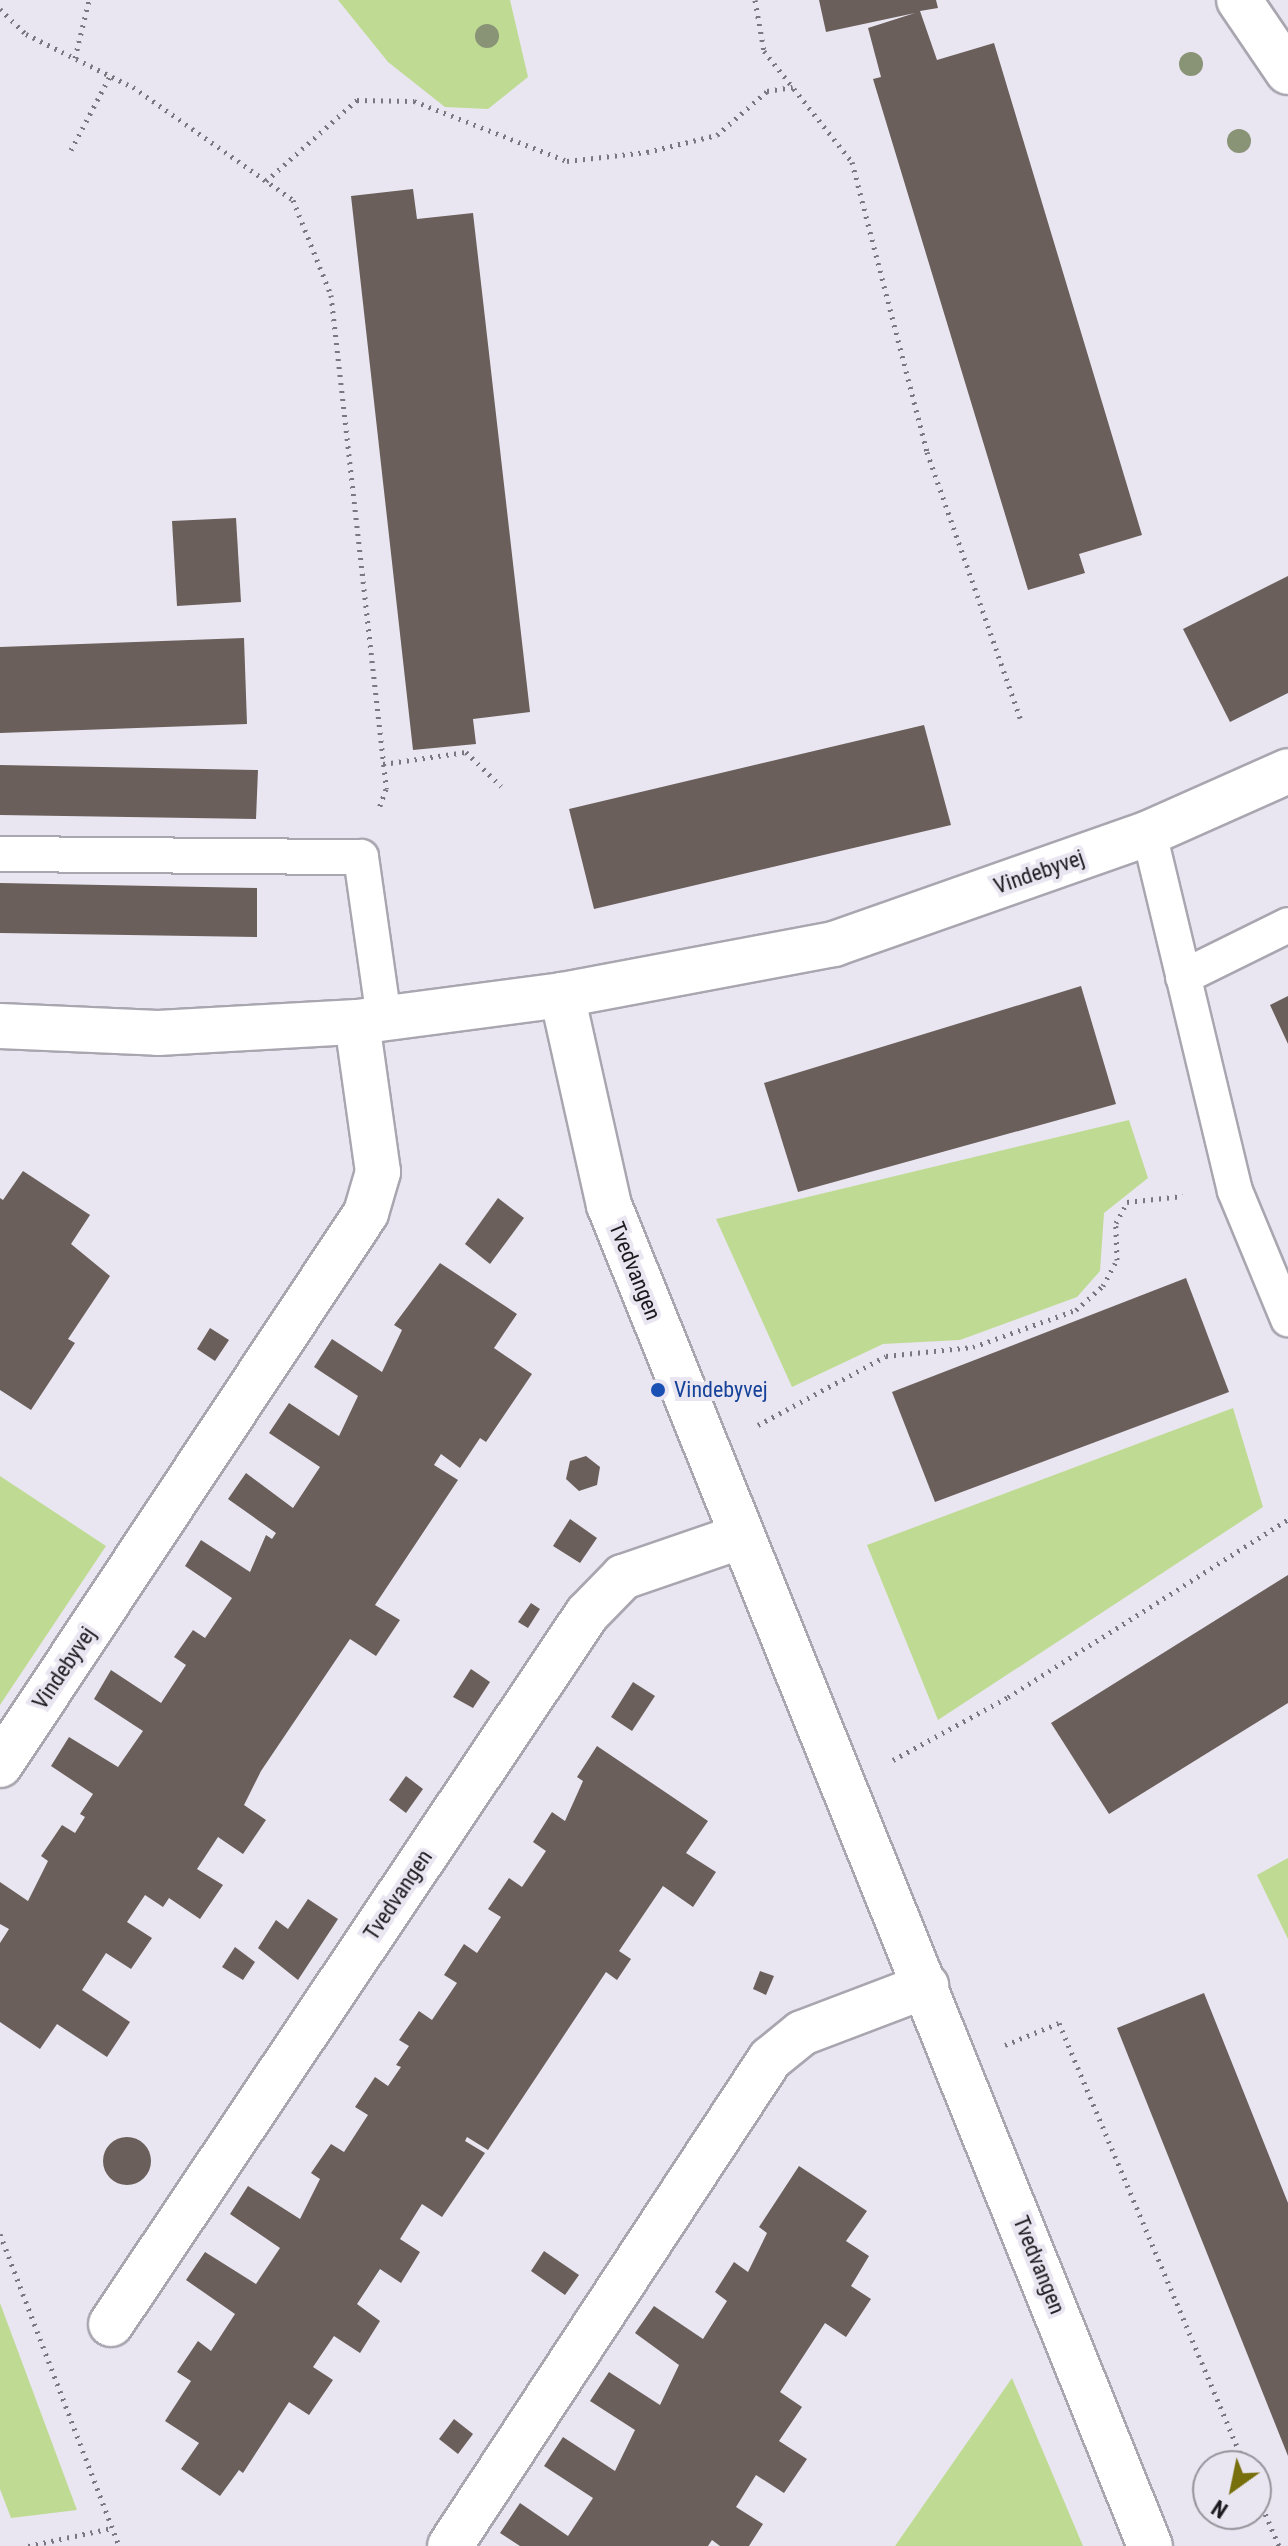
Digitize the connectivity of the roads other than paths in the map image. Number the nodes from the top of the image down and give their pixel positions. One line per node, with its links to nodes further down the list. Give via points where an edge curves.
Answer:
1 (1239, 0): 2 (street)
2 (1288, 72)
3 (1288, 771): 4 (street, Vindebyvej)
4 (1149, 833): 7 (lane); 8 (street, Vindebyvej, via 834,944)
5 (0, 854): 9 (lane, via 361,857)
6 (1288, 925): 7 (lane)
7 (1183, 977): 11 (lane, via 1235,1191)
8 (562, 995): 9 (street, Vindebyvej); 12 (street, Tvedvangen, via 609,1205)
9 (371, 1020): 10 (street, Vindebyvej, via 158,1033); 13 (street, Vindebyvej, via 378,1172 366,1213)
10 (0, 1026)
11 (1288, 1319)
12 (742, 1536): 14 (street, Tvedvangen); 15 (street, Tvedvangen, via 623,1577 587,1614)
13 (0, 1765)
14 (926, 1986): 16 (street, via 802,2033 770,2059); 17 (street, Tvedvangen)
15 (111, 2324)
16 (450, 2546)
17 (1150, 2546)

